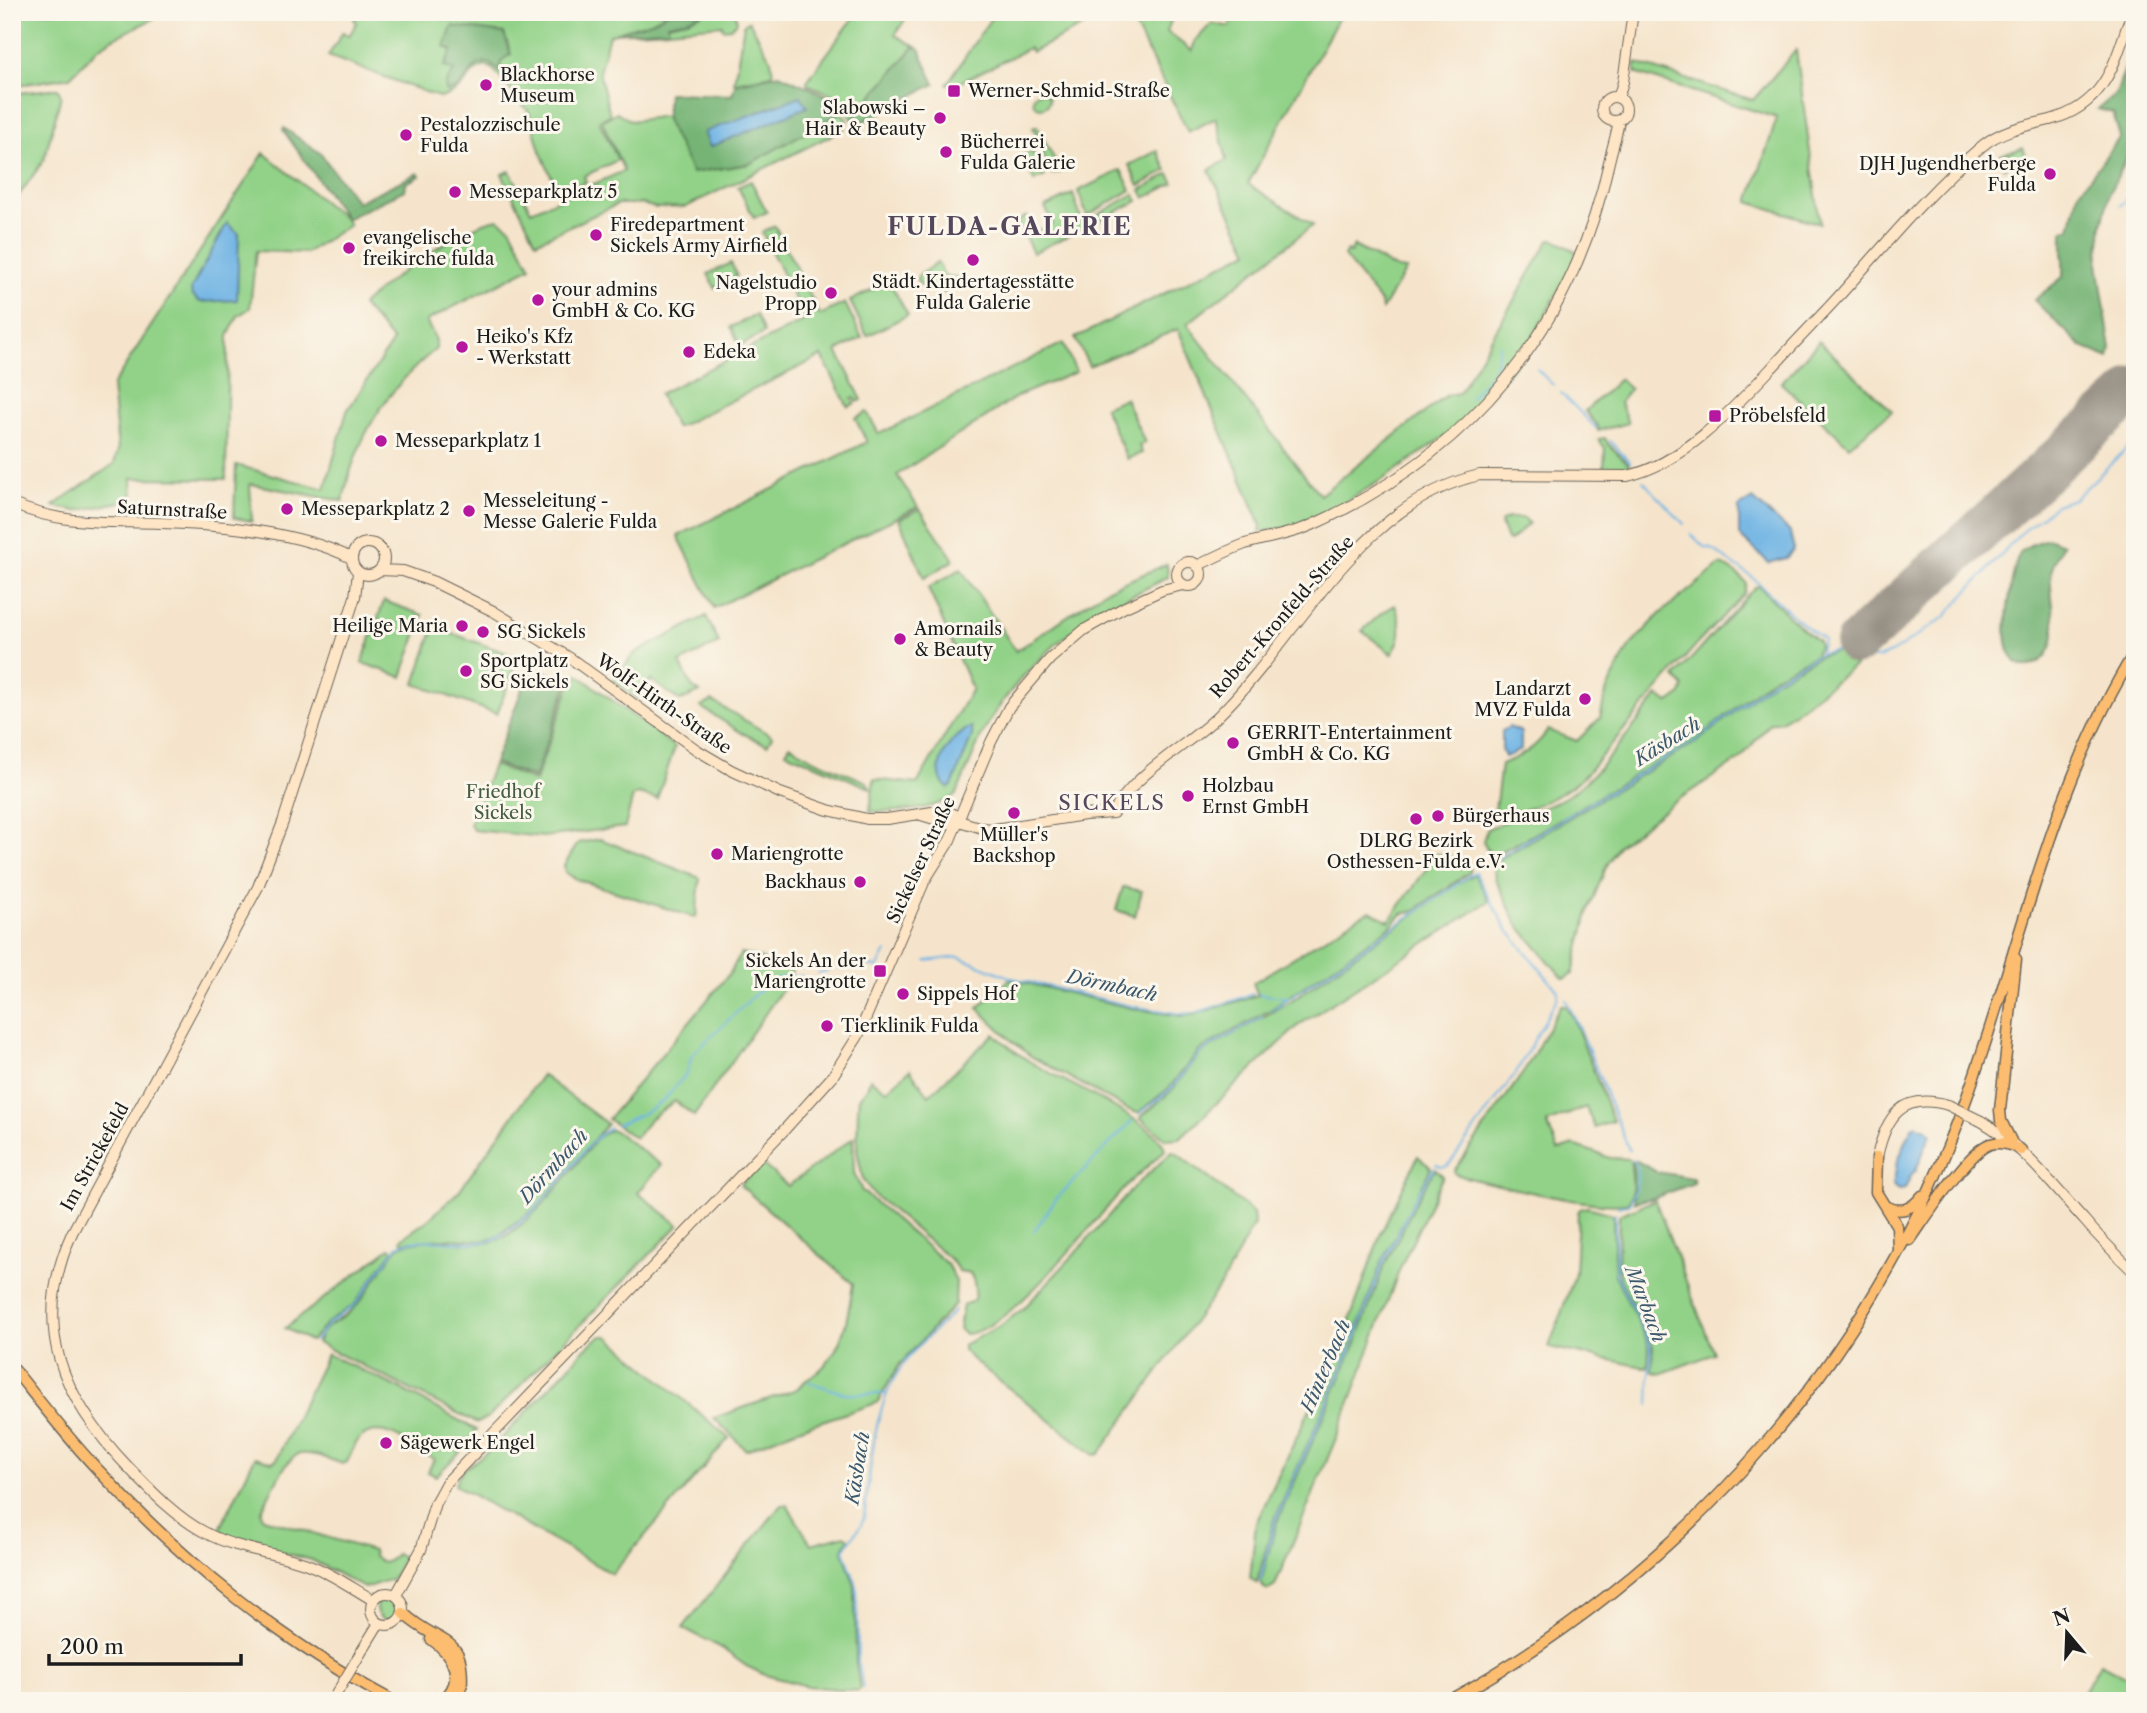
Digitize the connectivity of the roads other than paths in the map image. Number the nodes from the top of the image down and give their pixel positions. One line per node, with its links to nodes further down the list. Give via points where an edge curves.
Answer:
1 (1633, 12): 3 (street)
2 (2132, 12): 18 (street, Robert-Kronfeld-Straße, via 2106,81 2087,103 2066,115 2012,128 1981,147 1906,220 1839,297 1727,412 1681,451 1636,474 1480,475 1438,488 1353,555 1218,716 1147,773)
3 (1618, 98): 4 (street, via 1626,111); 4 (street, via 1603,104 1602,110)
4 (1613, 120): 8 (street, via 1613,143 1595,219 1562,297 1493,397 1408,472 1349,507 1300,530 1245,545)
5 (12, 504): 6 (street, Saturnstraße, via 68,520 217,527)
6 (353, 553): 7 (street, via 364,543 379,547); 12 (street, via 353,566)
7 (384, 556): 9 (street); 10 (street, Wolf-Hirth-Straße)
8 (1199, 569): 11 (street, via 1190,562); 13 (street, via 1196,584)
9 (380, 570): 10 (street, Wolf-Hirth-Straße); 12 (street)
10 (403, 571): 19 (street, Wolf-Hirth-Straße, via 464,596 540,638 679,738 747,778 796,800 851,816 887,819)
11 (1177, 573): 13 (street); 14 (street, Sickelser Straße)
12 (363, 574): 32 (street, Im Strickefeld, via 261,880 72,1233 57,1271 52,1311 57,1353 75,1399 110,1447 159,1498 218,1539 310,1565)
13 (1182, 585): 14 (street, Sickelser Straße)
14 (1162, 590): 16 (street, Sickelser Straße, via 1096,623 1050,659 1009,707)
15 (2135, 652): 21 (main road, via 2079,759)
16 (968, 798): 17 (street, Wolf-Hirth-Straße); 20 (street, Sickelser Straße)
17 (945, 810): 19 (street, Wolf-Hirth-Straße); 20 (street)
18 (1113, 813): 20 (street, Wolf-Hirth-Straße, via 994,829)
19 (921, 815): 20 (street, Wolf-Hirth-Straße, via 947,823)
20 (958, 821): 31 (street, Sickelser Straße, via 925,880 845,1058 816,1096 446,1483 421,1550)
21 (2024, 920): 22 (main road, via 2000,1110); 25 (main road, via 1968,1095)
22 (2011, 1141): 23 (street); 24 (street, bridge, via 1948,1105 1923,1100 1902,1107 1893,1116)
23 (2021, 1150): 28 (main road, via 1997,1143 1981,1149); 29 (street)
24 (1877, 1157): 26 (main road, via 1875,1182)
25 (1933, 1182): 26 (main road, via 1908,1209 1892,1210); 27 (main road)
26 (1880, 1202): 27 (main road, via 1897,1226)
27 (1898, 1252): 28 (main road)
28 (1886, 1273): 39 (main road, via 1801,1401 1702,1513 1573,1623)
29 (2135, 1273)
30 (12, 1367): 36 (main road, via 99,1472 177,1549 250,1609)
31 (396, 1595): 32 (street, via 381,1594); 33 (street, via 403,1603)
32 (373, 1600): 34 (street, via 372,1615)
33 (401, 1617): 34 (street, via 389,1625); 37 (main road, via 451,1657 455,1682); 38 (main road, via 440,1637 456,1652 463,1671)
34 (379, 1623): 35 (street, bridge)
35 (333, 1699)
36 (393, 1701)
37 (442, 1701)
38 (460, 1701)
39 (1448, 1701)

